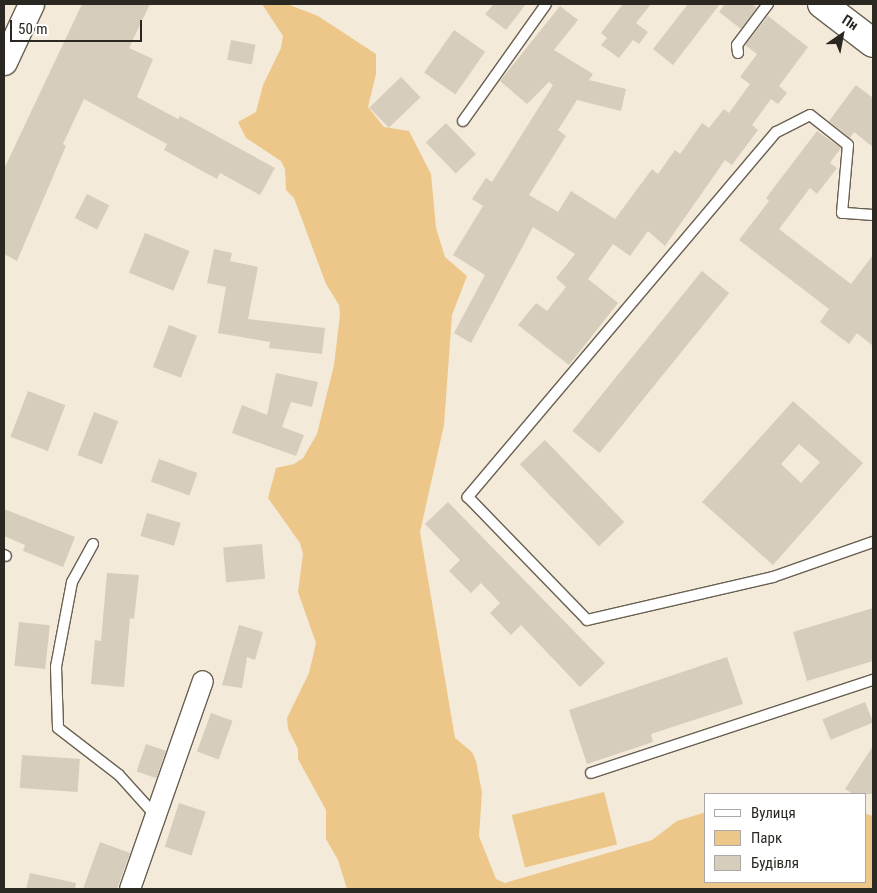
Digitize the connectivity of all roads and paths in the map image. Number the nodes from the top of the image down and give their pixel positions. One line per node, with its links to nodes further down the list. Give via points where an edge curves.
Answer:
1 (31, 4): 7 (street)
2 (546, 4): 8 (lane)
3 (768, 4): 6 (lane, via 737,45)
4 (822, 4): 5 (main road)
5 (873, 42)
6 (738, 53)
7 (4, 62)
8 (463, 121)
9 (873, 215): 10 (lane, via 842,214 848,144 810,115 776,132 468,497 587,620 773,578)
10 (873, 542)
11 (93, 544): 15 (lane, via 72,582 57,658 58,728 119,775)
12 (873, 680): 14 (lane)
13 (203, 681): 15 (street)
14 (591, 772)
15 (156, 816): 16 (street)
16 (130, 889)

